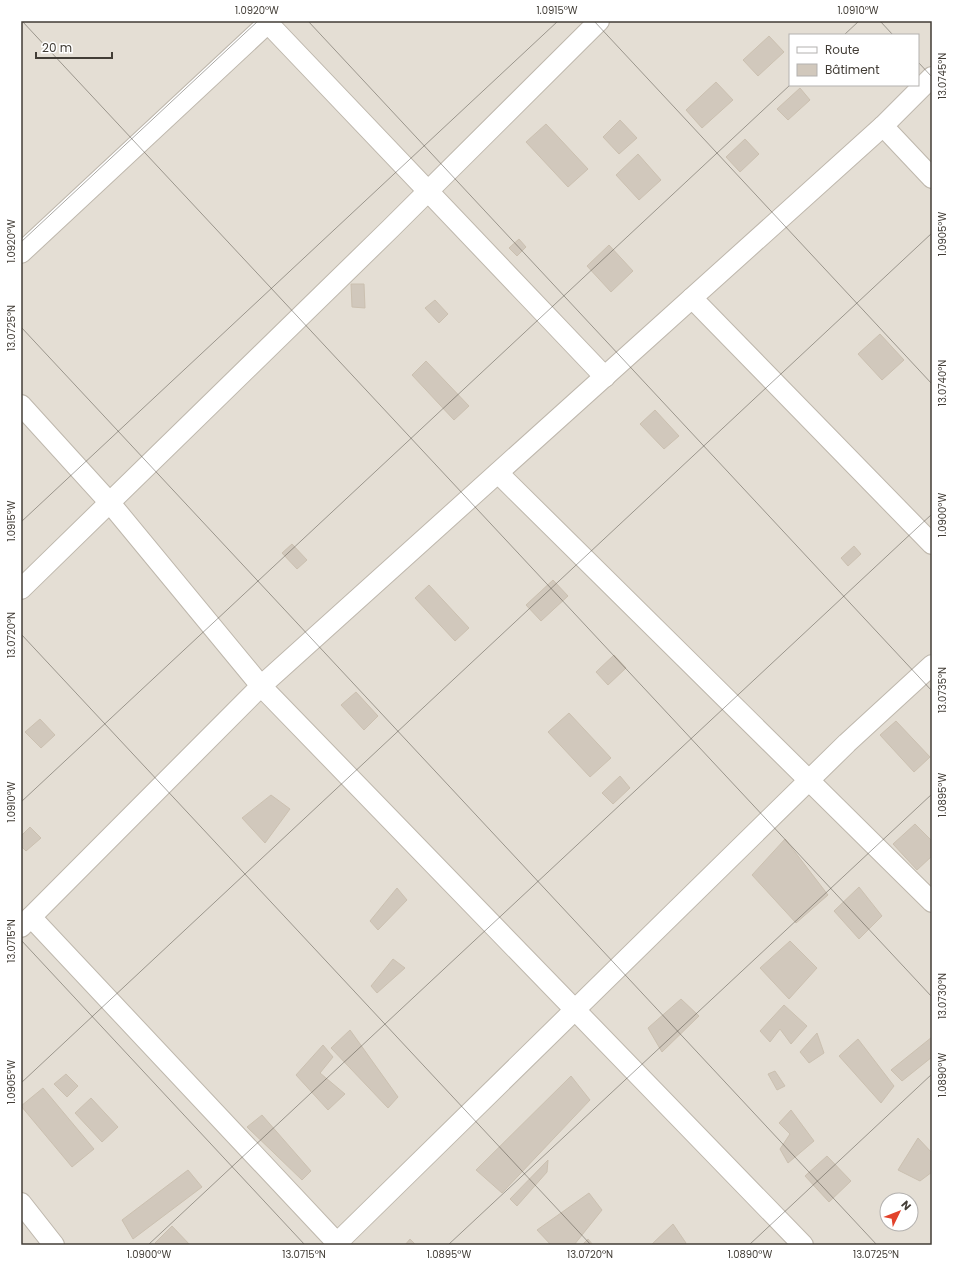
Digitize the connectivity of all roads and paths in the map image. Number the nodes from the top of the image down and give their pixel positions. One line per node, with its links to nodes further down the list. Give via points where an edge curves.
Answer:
1 (599, 21): 6 (street)
2 (268, 22): 6 (street); 7 (street)
3 (932, 77): 4 (street)
4 (883, 126): 5 (street); 8 (street)
5 (932, 178)
6 (428, 192): 9 (street); 12 (street)
7 (21, 254)
8 (692, 298): 9 (street); 13 (street)
9 (605, 377): 11 (street)
10 (21, 405): 12 (street)
11 (498, 473): 16 (street); 17 (street)
12 (110, 503): 14 (street); 16 (street)
13 (932, 544)
14 (21, 589)
15 (932, 665): 17 (street)
16 (261, 686): 19 (street); 20 (street)
17 (809, 780): 18 (street); 20 (street)
18 (932, 902)
19 (26, 922): 22 (street)
20 (575, 1010): 22 (street); 24 (street)
21 (21, 1203): 23 (street)
22 (338, 1244)
23 (54, 1245)
24 (804, 1245)

